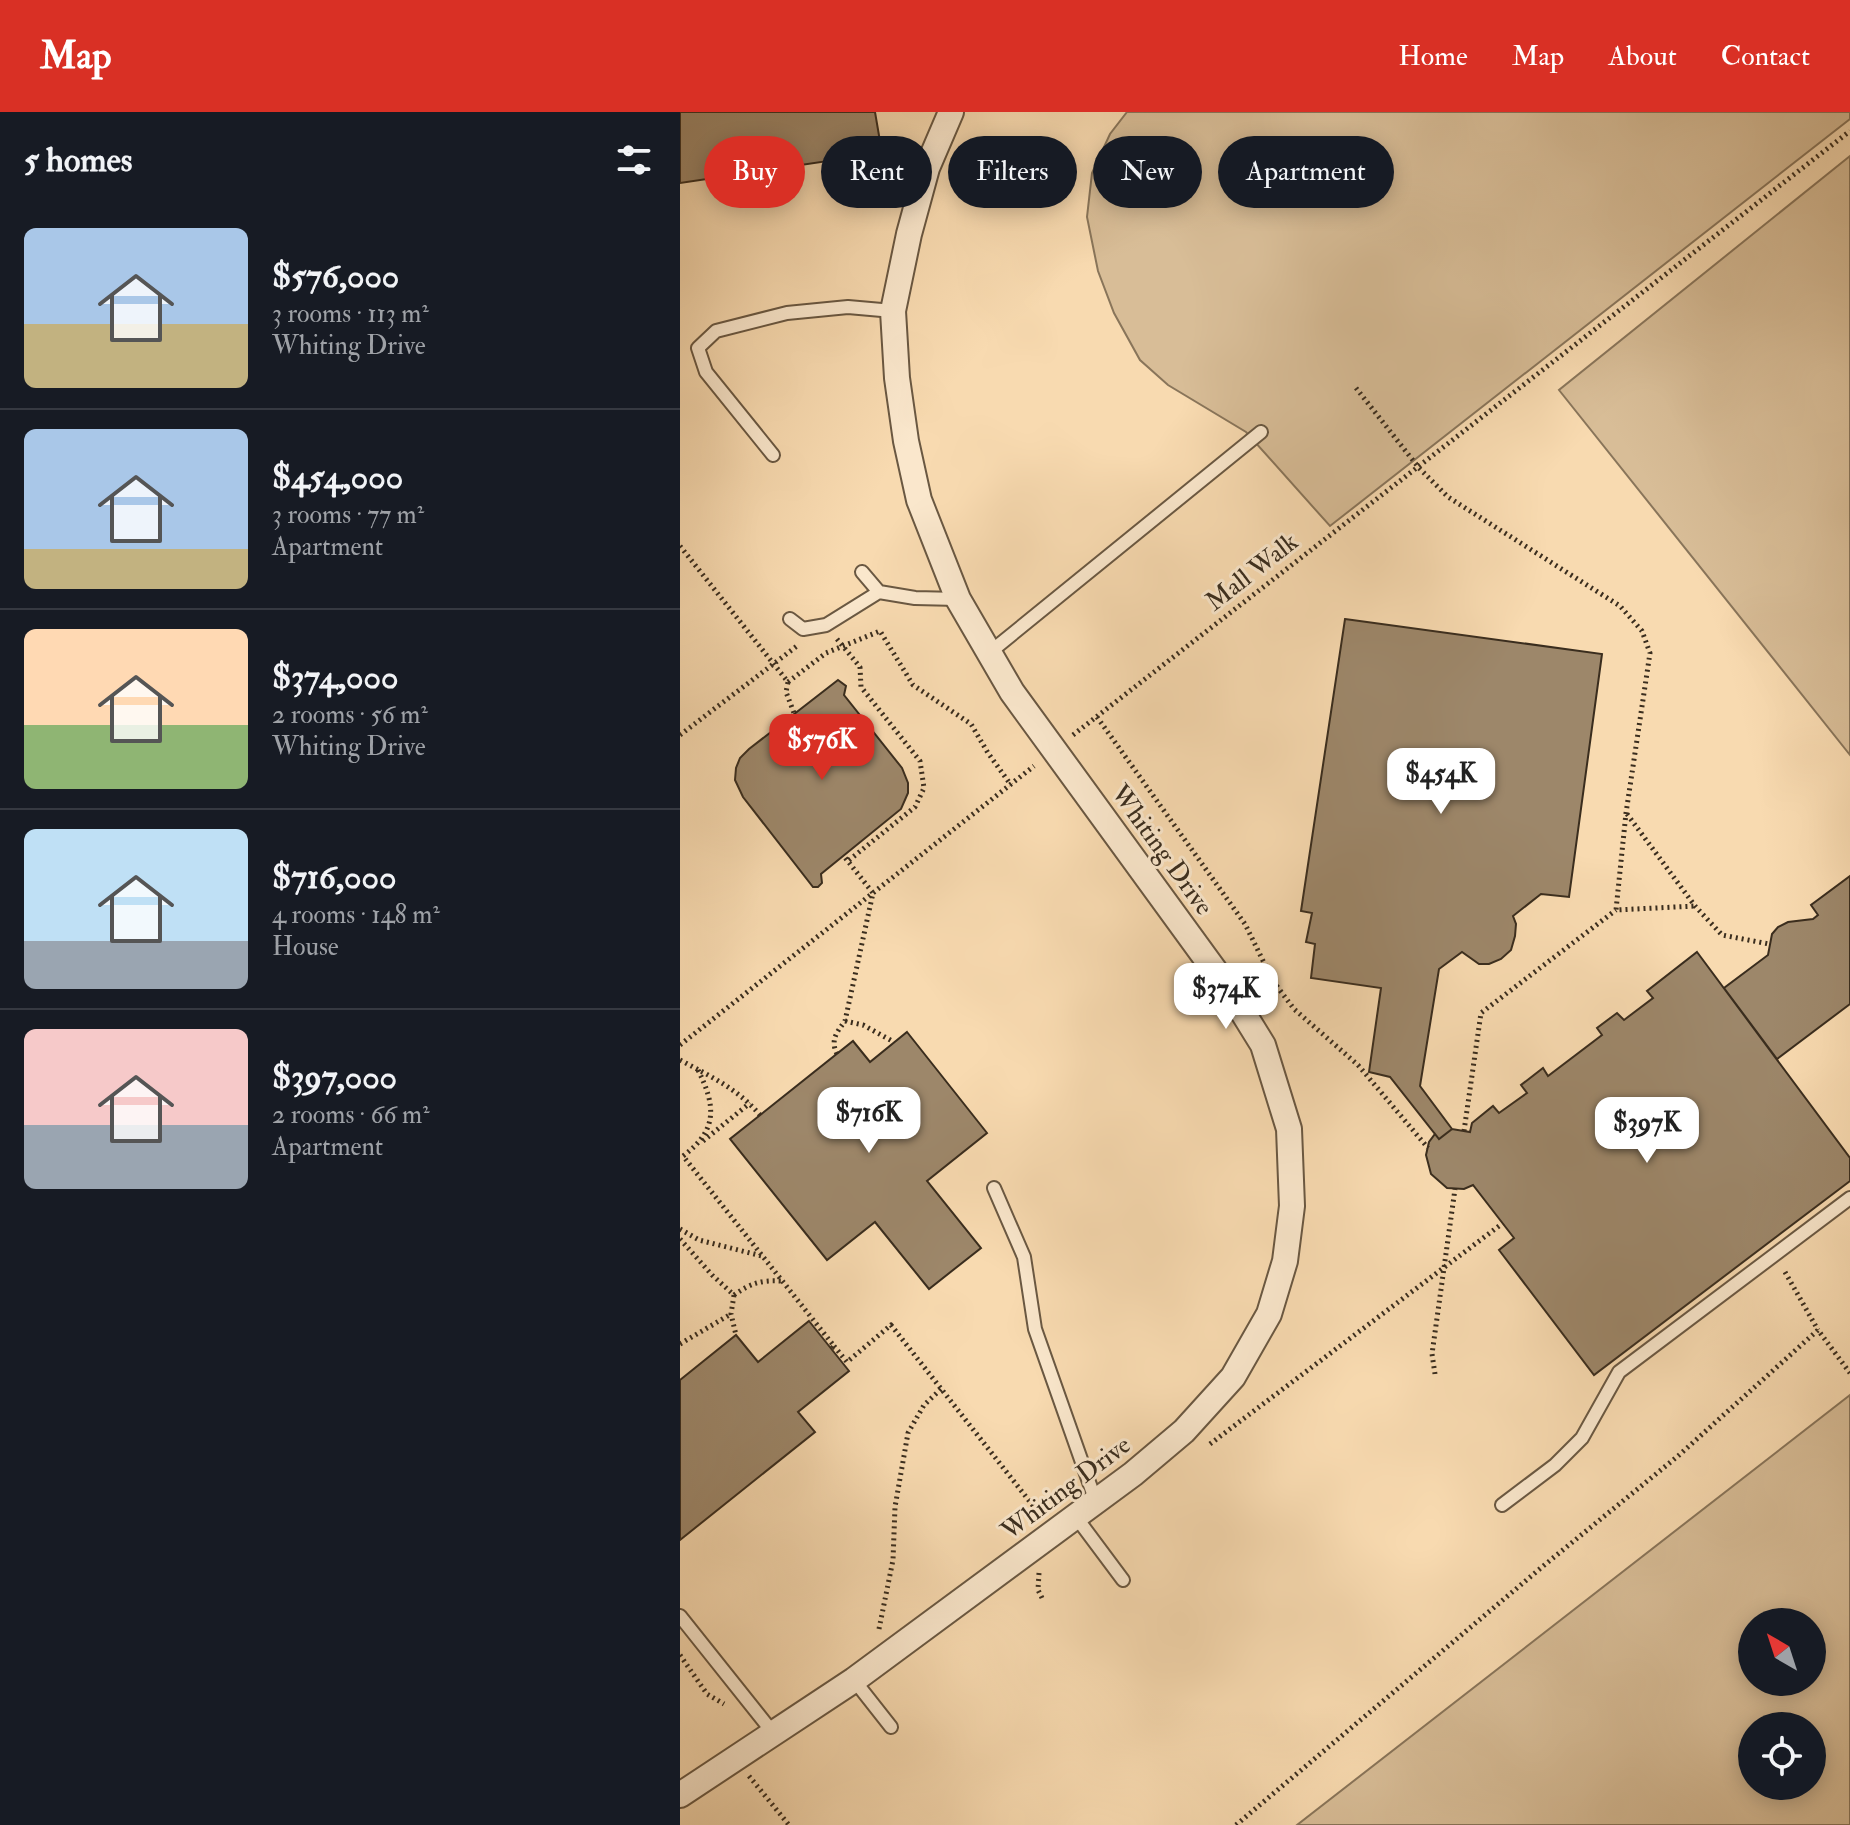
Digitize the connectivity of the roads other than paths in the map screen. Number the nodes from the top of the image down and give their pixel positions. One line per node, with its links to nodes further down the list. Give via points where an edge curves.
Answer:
1 (951, 112): 2 (street, Whiting Drive, via 927,168)
2 (893, 311): 4 (lane, via 848,307 787,313 716,331 698,348 706,372); 7 (street, Whiting Drive, via 897,378 919,500)
3 (1261, 432): 9 (lane)
4 (773, 455)
5 (862, 572): 6 (lane)
6 (879, 592): 7 (lane); 8 (lane, via 826,625 803,629)
7 (958, 599): 9 (street, Whiting Drive)
8 (790, 619)
9 (989, 653): 12 (street, Whiting Drive, via 1229,990 1263,1045 1289,1129 1292,1206 1285,1261 1269,1314 1233,1377 1184,1431)
10 (994, 1188): 12 (lane, via 1024,1257 1035,1329)
11 (1850, 1198): 13 (lane, via 1619,1372 1582,1438)
12 (1096, 1502): 14 (street, Whiting Drive)
13 (1502, 1505)
14 (1076, 1517): 15 (lane); 17 (street, Whiting Drive)
15 (1123, 1580)
16 (680, 1616): 19 (lane)
17 (854, 1680): 18 (lane); 19 (street, Whiting Drive)
18 (891, 1727)
19 (774, 1734): 20 (street, Whiting Drive)
20 (680, 1795)

